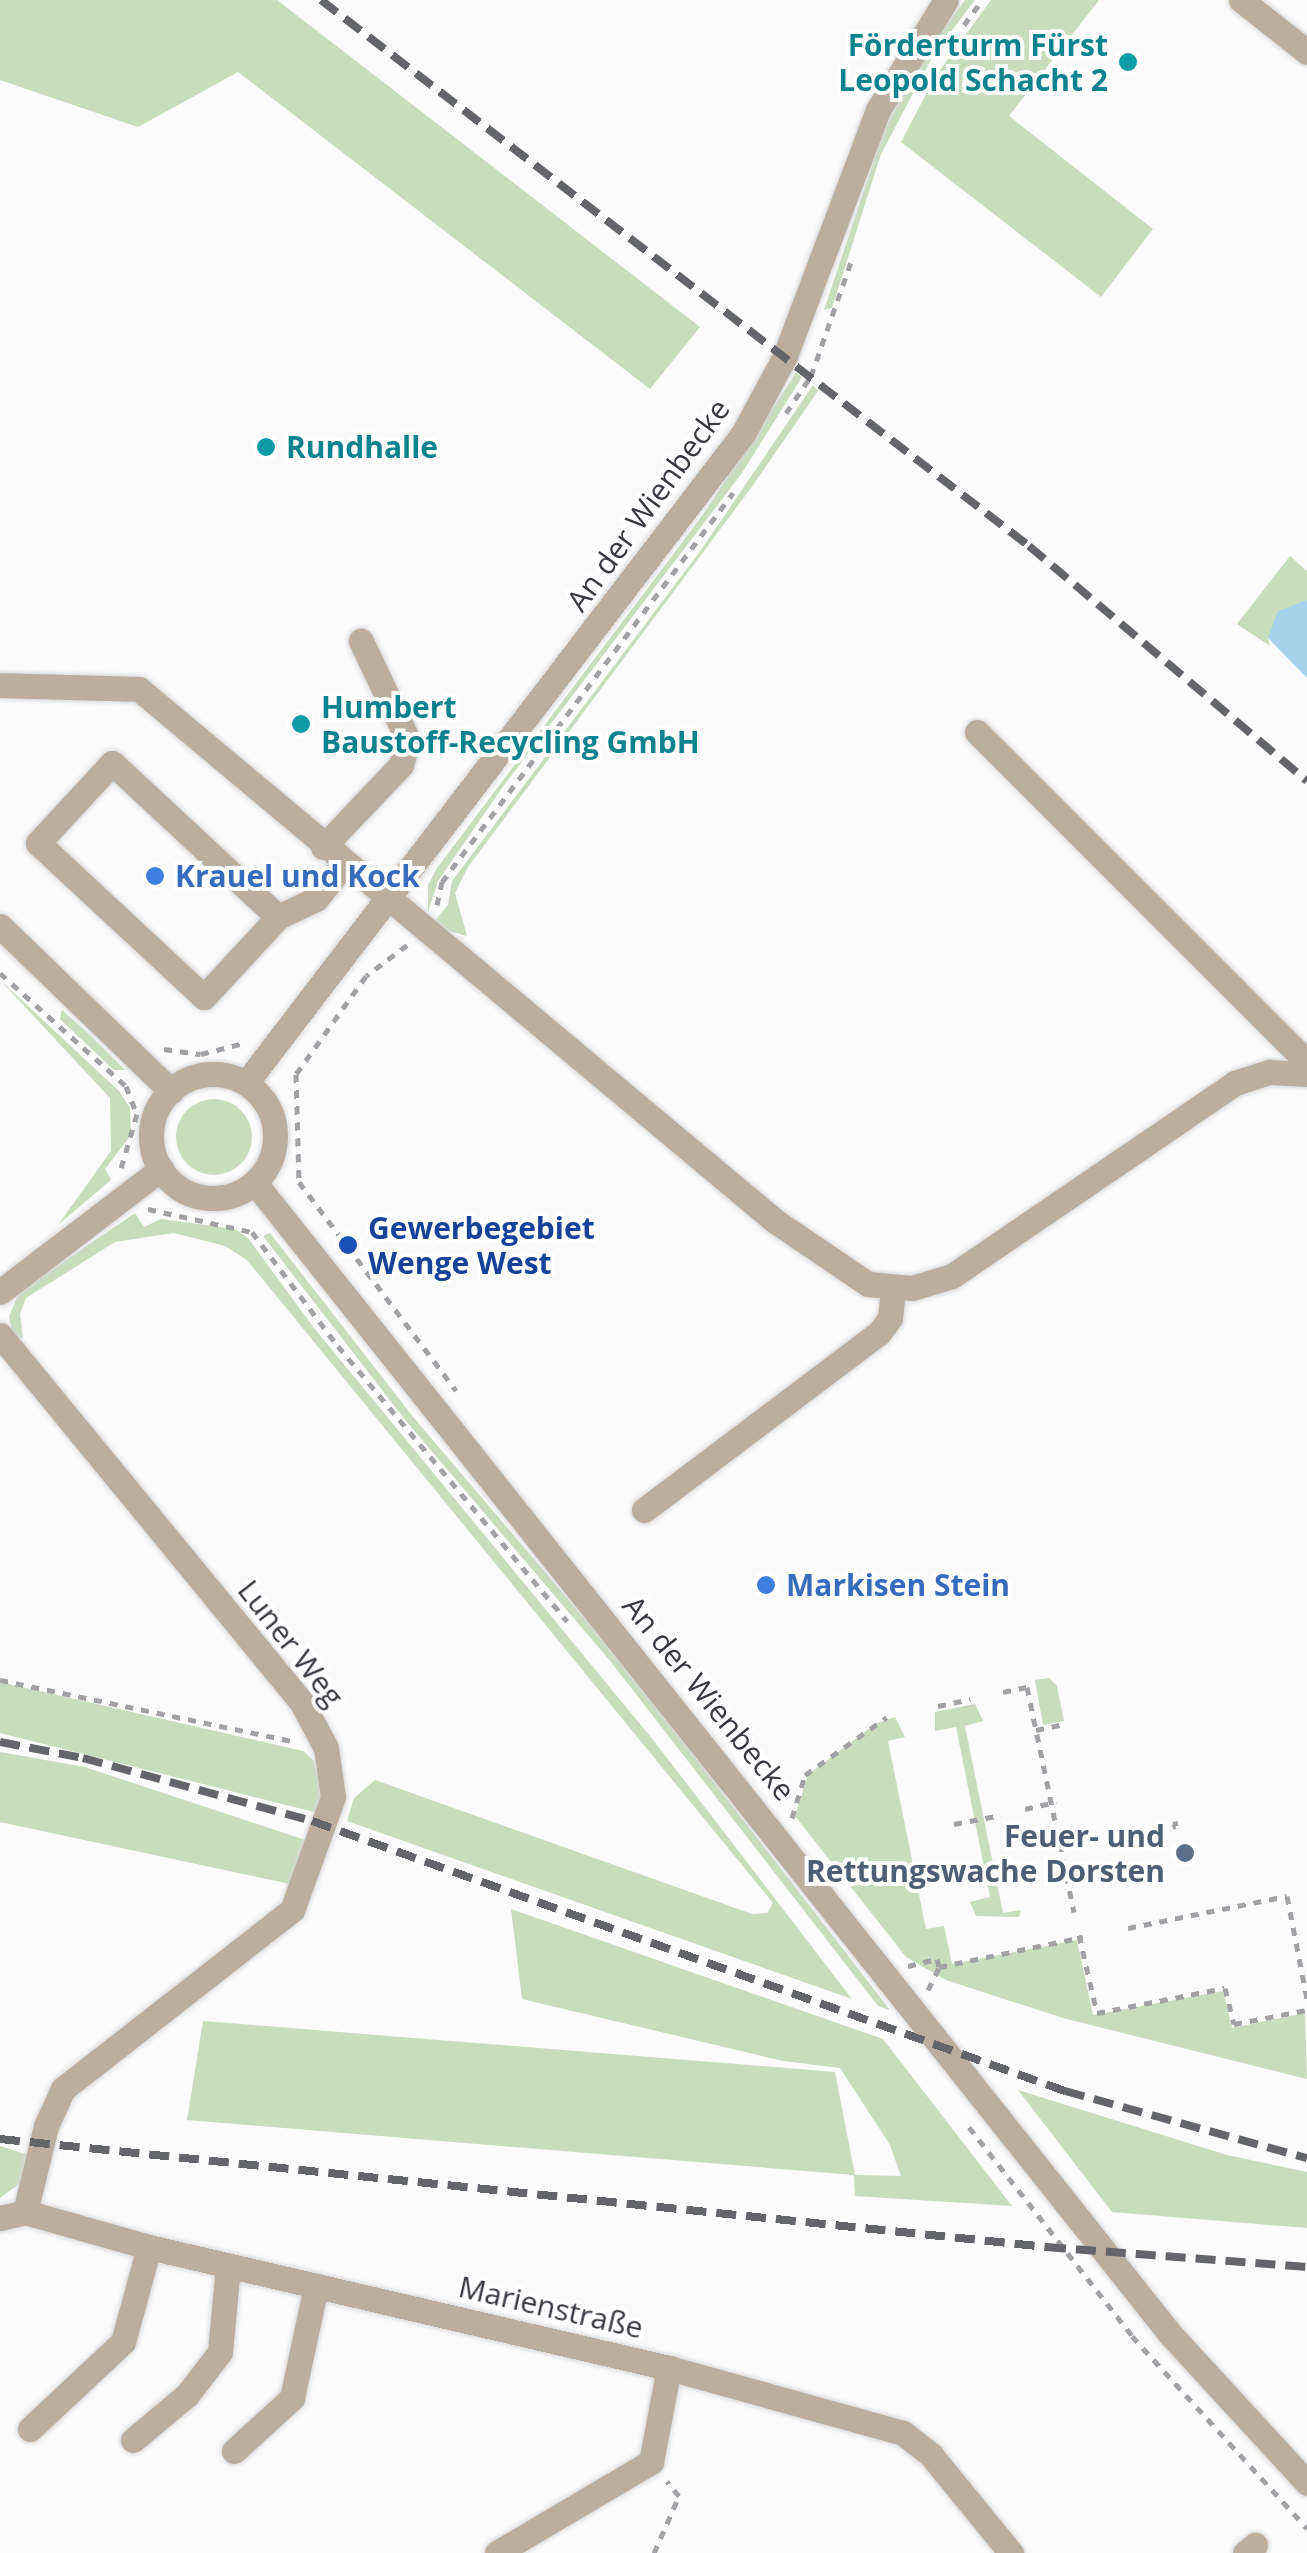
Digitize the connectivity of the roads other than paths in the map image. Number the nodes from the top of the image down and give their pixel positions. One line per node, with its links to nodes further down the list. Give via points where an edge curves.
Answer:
1 (946, 0): 9 (street, An der Wienbecke, via 878,110 785,356 743,434)
2 (1241, 0): 3 (street)
3 (1307, 52)
4 (361, 641): 7 (street, via 408,740 401,765)
5 (0, 684): 7 (street, via 138,689)
6 (977, 732): 12 (street)
7 (322, 847): 8 (street)
8 (344, 865): 9 (street); 10 (street, via 316,899)
9 (386, 902): 14 (street, An der Wienbecke); 18 (street, via 844,1274)
10 (278, 917): 10 (street, via 204,998 38,843 112,763)
11 (0, 926): 15 (street)
12 (1307, 1062)
13 (1307, 1074): 18 (street, via 1269,1072 1234,1083 952,1276)
14 (246, 1084): 15 (street, via 208,1074); 17 (street, via 270,1112 275,1131 274,1150)
15 (172, 1090): 16 (street, via 154,1120)
16 (161, 1169): 17 (street, via 194,1196 236,1194); 19 (street)
17 (255, 1183): 30 (street, An der Wienbecke, via 1171,2335)
18 (893, 1289): 21 (street, via 890,1318 879,1333)
19 (0, 1292)
20 (0, 1334): 22 (street, Luner Weg, via 302,1703 326,1748 334,1797 292,1910 63,2090)
21 (644, 1510)
22 (12, 2215): 23 (street, Marienstraße)
23 (149, 2247): 24 (street, Marienstraße); 27 (street, via 123,2342)
24 (228, 2266): 25 (street, Marienstraße); 28 (street, via 220,2352 187,2395)
25 (316, 2286): 26 (street, Marienstraße); 29 (street, via 292,2398)
26 (669, 2368): 31 (street, via 651,2462); 32 (street, Marienstraße, via 903,2433 931,2456)
27 (30, 2429)
28 (133, 2440)
29 (234, 2452)
30 (1307, 2483)
31 (497, 2553)
32 (1011, 2553)

